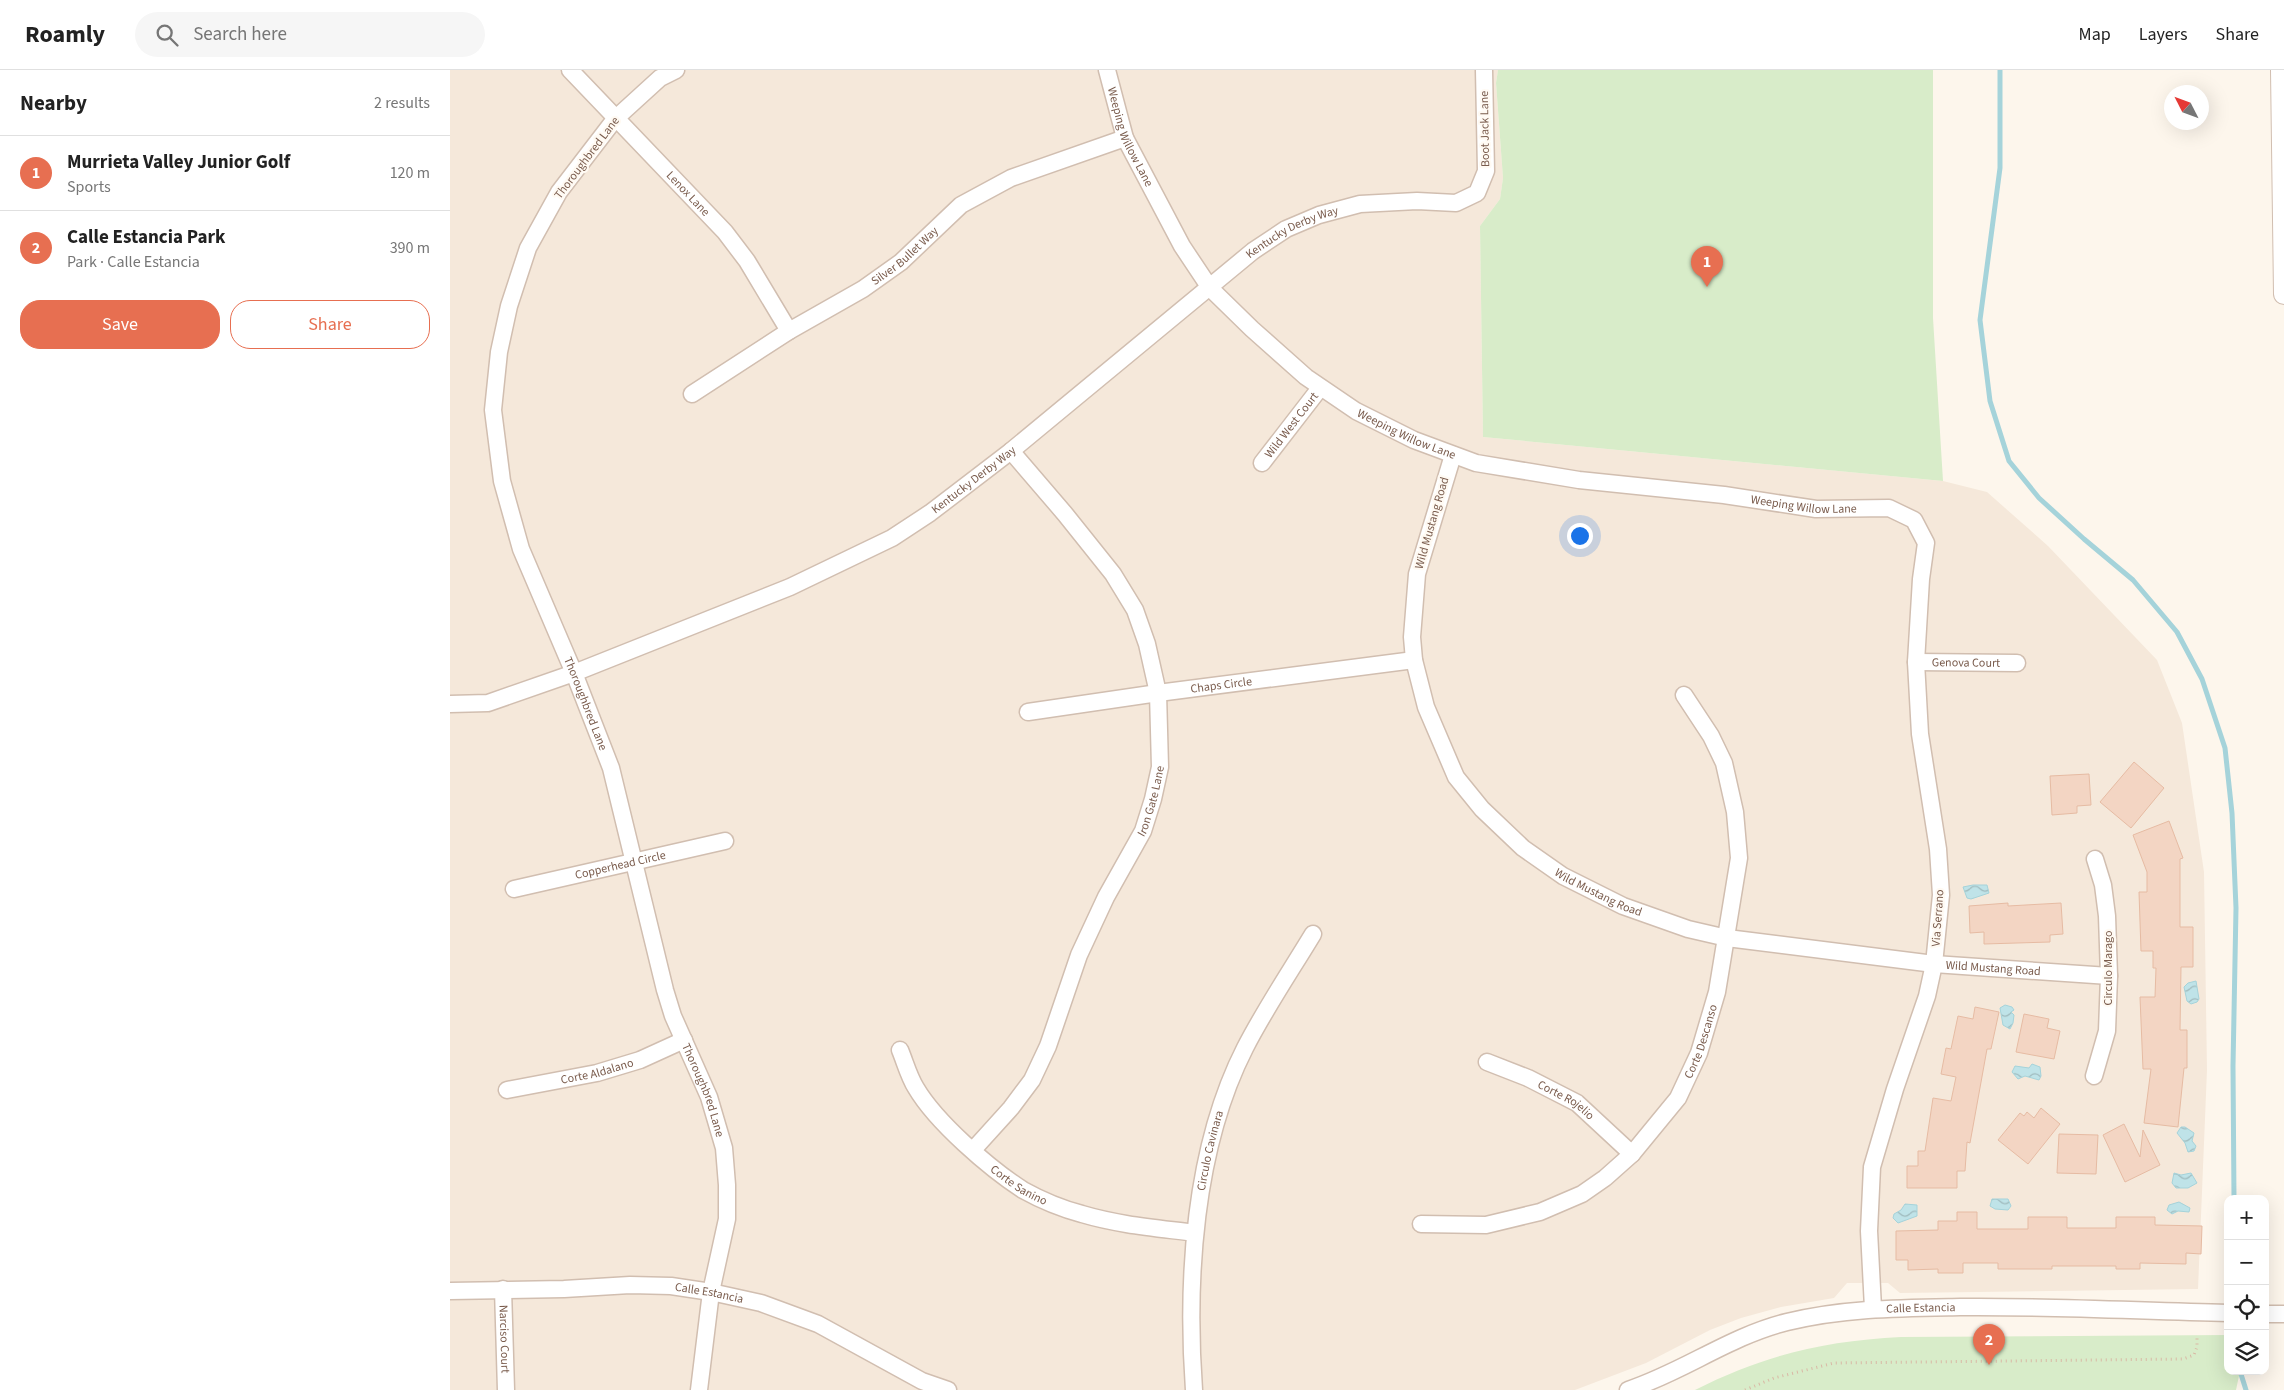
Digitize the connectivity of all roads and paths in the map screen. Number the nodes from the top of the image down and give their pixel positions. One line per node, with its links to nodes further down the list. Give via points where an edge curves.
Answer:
1 (570, 70): 6 (street, Lenox Lane)
2 (676, 70): 6 (street, Thoroughbred Lane, via 660,78)
3 (1107, 70): 7 (street, Weeping Willow Lane)
4 (1484, 70): 8 (street, Boot Jack Lane, via 1486,171 1477,194)
5 (2281, 70): 9 (street)
6 (615, 119): 12 (street, Lenox Lane, via 725,232 747,261); 22 (street, Thoroughbred Lane, via 559,192 528,248 509,306 499,352 493,410 502,481 521,549)
7 (1125, 138): 10 (street, Weeping Willow Lane, via 1177,237); 12 (street, Silver Bullet Way, via 1010,178 962,205 894,268)
8 (1456, 203): 10 (street, Kentucky Derby Way, via 1360,204 1319,215 1286,229)
9 (2283, 214): 11 (street)
10 (1210, 288): 13 (street, Weeping Willow Lane, via 1252,330); 15 (street, Kentucky Derby Way)
11 (2284, 294)
12 (789, 331): 14 (street, Silver Bullet Way)
13 (1320, 388): 16 (street, Weeping Willow Lane, via 1356,411); 17 (street, Wild West Court)
14 (692, 394)
15 (1011, 451): 22 (street, Kentucky Derby Way, via 892,538 790,587); 23 (street, Iron Gate Lane, via 1107,567 1135,610)
16 (1453, 455): 18 (street, Weeping Willow Lane, via 1476,463 1579,480 1816,508); 19 (street, Wild Mustang Road, via 1418,574 1412,637)
17 (1262, 464)
18 (1889, 508): 20 (street, Via Serrano, via 1914,520 1926,543)
19 (1414, 660): 23 (street, Chaps Circle); 32 (street, Wild Mustang Road, via 1426,707 1456,777 1482,809 1523,848 1563,876 1624,906 1688,929)
20 (1916, 662): 21 (street, Genova Court); 33 (street, Via Serrano, via 1920,734 1938,849 1941,895)
21 (2017, 663)
22 (574, 673): 25 (street, Kentucky Derby Way, via 488,703); 29 (street, Thoroughbred Lane, via 611,768)
23 (1158, 693): 26 (street, Chaps Circle); 40 (street, Iron Gate Lane, via 1160,767 1143,831 1106,897 1079,955 1048,1046 1032,1080)
24 (1684, 695): 32 (street, Corte Descanso, via 1724,763 1735,812 1739,858)
25 (450, 704)
26 (1028, 712)
27 (725, 841): 29 (street, Copperhead Circle)
28 (2095, 860): 34 (street, Circulo Marago, via 2103,885 2107,916)
29 (633, 863): 30 (street, Copperhead Circle); 35 (street, Thoroughbred Lane, via 665,990)
30 (514, 890)
31 (1313, 934): 43 (street, Circulo Cavinara, via 1241,1058 1223,1103 1208,1158)
32 (1727, 938): 33 (street, Wild Mustang Road); 41 (street, Corte Descanso, via 1717,992 1699,1053 1678,1098)
33 (1934, 964): 34 (street, Wild Mustang Road); 47 (street, Via Serrano, via 1927,996 1872,1167 1868,1231)
34 (2109, 976): 38 (street, Circulo Marago, via 2107,1031)
35 (684, 1040): 39 (street, Corte Aldalano, via 640,1060 597,1073); 46 (street, Thoroughbred Lane, via 709,1097 724,1148 726,1219)
36 (900, 1050): 40 (street, Corte Sanino, via 915,1088 940,1119)
37 (1488, 1062): 41 (street, Corte Rojelio, via 1577,1103)
38 (2094, 1076)
39 (507, 1090)
40 (973, 1150): 43 (street, Corte Sanino, via 1023,1190 1048,1202 1091,1216)
41 (1632, 1154): 42 (street, Corte Descanso, via 1582,1194 1540,1212 1486,1225)
42 (1421, 1224)
43 (1195, 1233): 55 (street, Circulo Cavinara, via 1191,1316)
44 (503, 1289): 45 (street, Calle Estancia); 46 (street, Calle Estancia, via 630,1285); 52 (street, Narciso Court)
45 (450, 1291)
46 (712, 1292): 53 (street, Thoroughbred Lane); 54 (street, Calle Estancia, via 761,1303 818,1324 922,1380)
47 (1873, 1308): 48 (street, Calle Estancia, via 2027,1307); 56 (street, Calle Estancia, via 1785,1323 1734,1341)
48 (2224, 1313)
49 (2269, 1314): 50 (street)
50 (2284, 1314)
51 (2197, 1335): 57 (path, via 2198,1347 2194,1355 2183,1359 1834,1363 1774,1378)
52 (506, 1390)
53 (699, 1390)
54 (948, 1390)
55 (1194, 1390)
56 (1628, 1390)
57 (1745, 1390)

